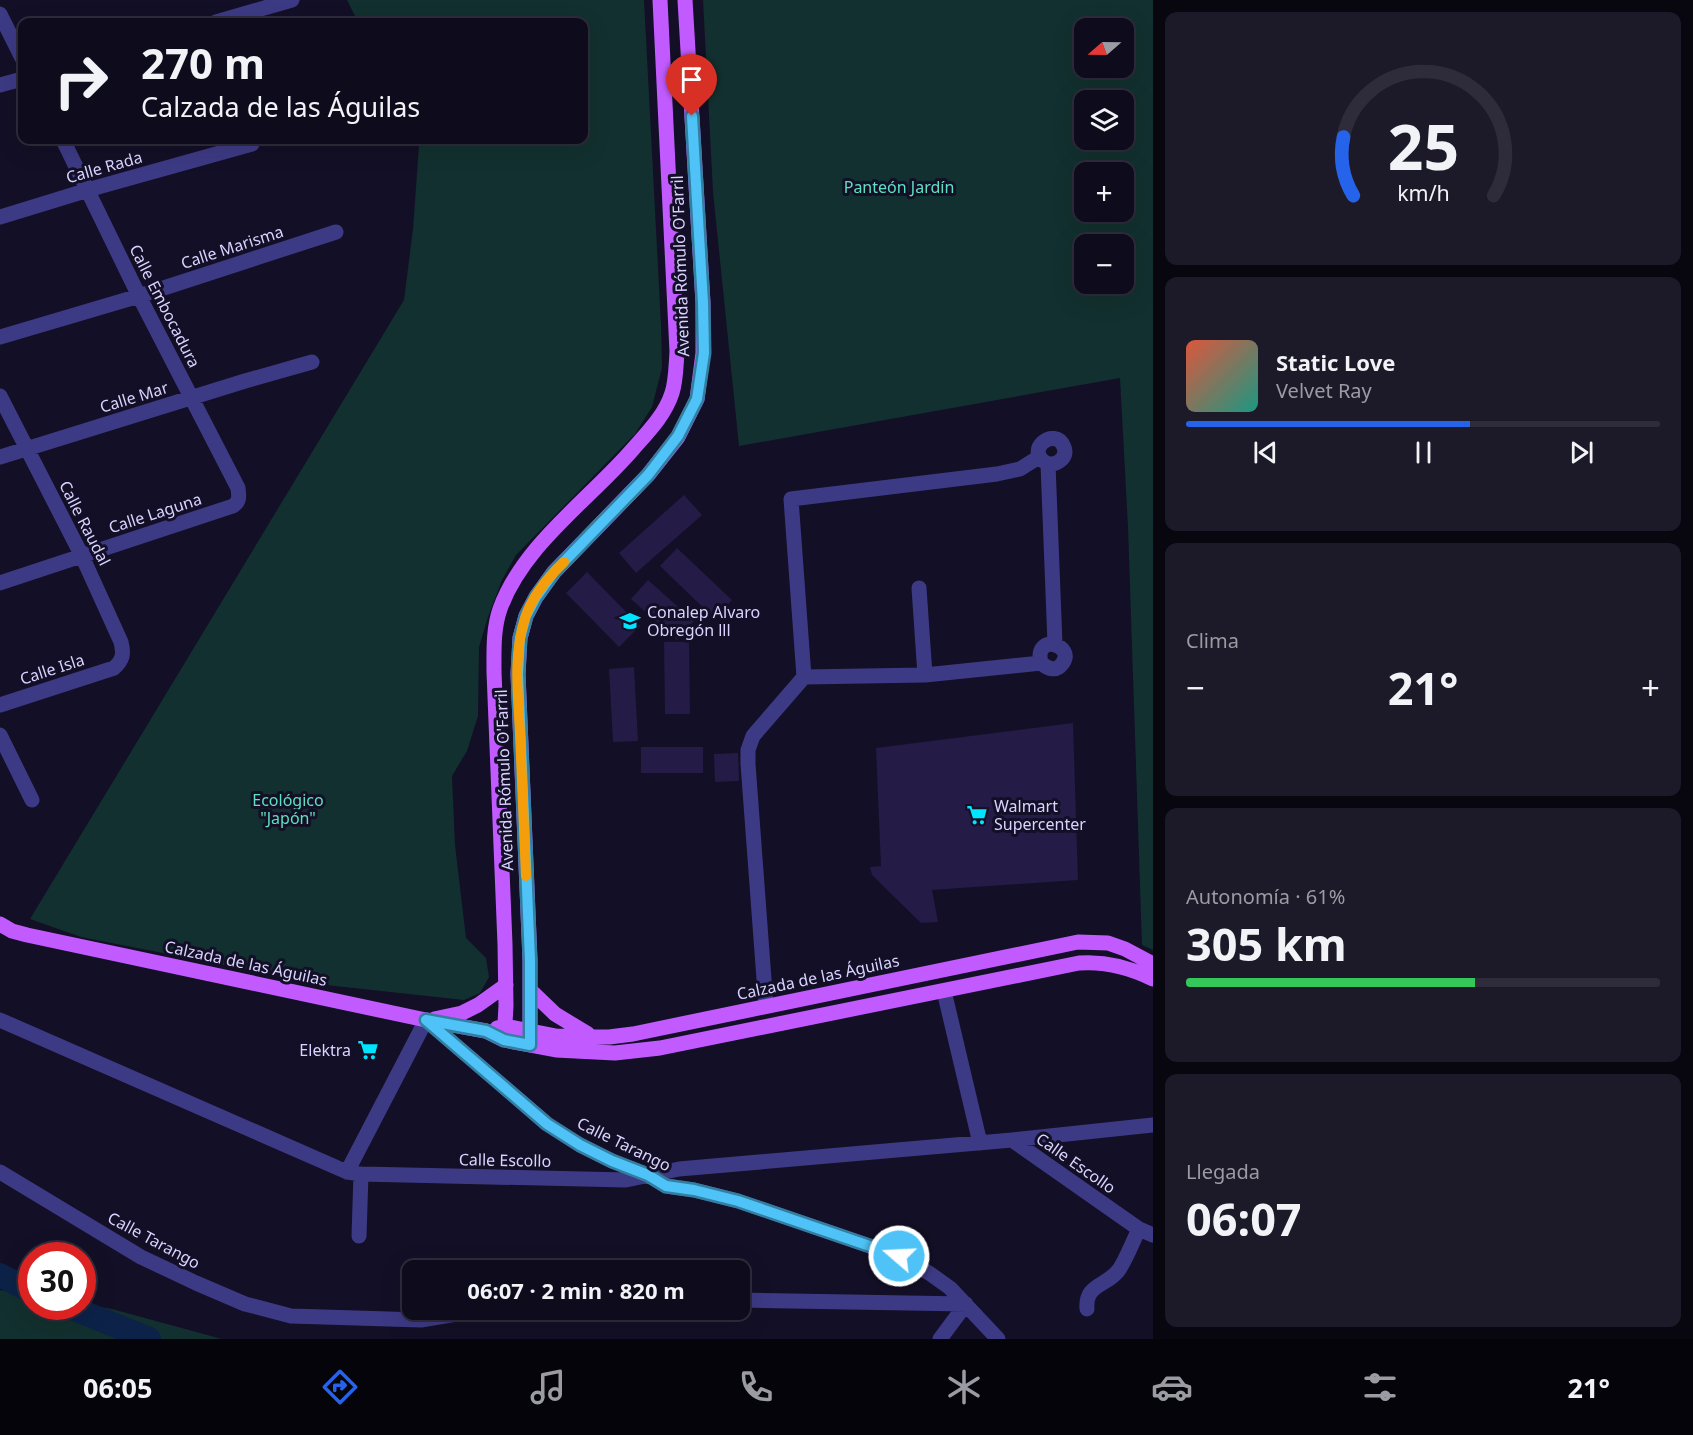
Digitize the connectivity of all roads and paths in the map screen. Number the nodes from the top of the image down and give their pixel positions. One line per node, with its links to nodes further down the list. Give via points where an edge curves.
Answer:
1 (292, 0): 5 (street)
2 (660, 0): 33 (main road, Avenida Rómulo O'Farril, via 677,352 672,393 658,420 628,455 534,551 501,608 495,632 494,672)
3 (685, 0): 32 (main road, Avenida Rómulo O'Farril, via 703,303 704,353 697,399 678,436 648,475 554,572 526,616 518,674)
4 (0, 14): 6 (street)
5 (230, 18)
6 (18, 50)
7 (18, 80): 8 (street)
8 (0, 85)
9 (65, 144): 11 (street, Calle Embocadura)
10 (252, 144): 11 (street, Calle Rada)
11 (88, 190): 12 (street, Calle Rada); 14 (street, Calle Embocadura)
12 (0, 217)
13 (336, 232): 14 (street, Calle Marisma)
14 (139, 296): 15 (street, Calle Marisma); 18 (street, Calle Embocadura)
15 (0, 337)
16 (312, 362): 18 (street, Calle Mar)
17 (0, 396): 19 (street, Calle Raudal)
18 (192, 398): 19 (street, Calle Mar); 21 (street, Calle Embocadura)
19 (27, 449): 20 (street, Calle Mar); 22 (street, Calle Raudal)
20 (0, 457)
21 (238, 488): 22 (street, Calle Laguna, via 239,497 233,506)
22 (82, 556): 23 (street, Calle Laguna); 25 (street, Calle Raudal, via 121,642 124,653)
23 (0, 583)
24 (918, 588): 26 (street)
25 (114, 668): 28 (street, Calle Isla)
26 (925, 675): 27 (street); 27 (street, via 1041,663 1054,669 1065,661 1065,653 1055,644 1043,460 998,474 791,499)
27 (804, 677): 39 (street, via 753,736 748,750)
28 (0, 705)
29 (0, 735): 30 (street)
30 (32, 800)
31 (0, 924): 41 (main road, Calzada de las Águilas, via 27,935)
32 (530, 960): 33 (main road); 37 (main road, Avenida Rómulo O'Farril)
33 (505, 961): 36 (main road, Avenida Rómulo O'Farril)
34 (1153, 964): 39 (main road, Calzada de las Águilas, via 1108,943 1078,942)
35 (1153, 979): 38 (main road, Calzada de las Águilas, via 1118,966 1079,963)
36 (506, 985): 41 (main road, via 462,1013); 42 (main road, Avenida Rómulo O'Farril)
37 (530, 990): 43 (main road, Avenida Rómulo O'Farril); 44 (main road, via 555,1014)
38 (944, 991): 43 (main road, Calzada de las Águilas, via 660,1048 615,1053 556,1050); 47 (street)
39 (766, 1006): 44 (main road, Calzada de las Águilas, via 633,1034)
40 (0, 1020): 49 (street, Calle Escollo)
41 (426, 1020): 42 (main road, Calzada de las Águilas); 49 (street); 50 (street, Calle Tarango, via 547,1124 596,1153)
42 (504, 1033): 43 (main road, Calzada de las Águilas)
43 (530, 1037): 44 (main road, Calzada de las Águilas)
44 (594, 1037)
45 (1152, 1127): 46 (street)
46 (1012, 1140): 47 (street, Calle Escollo); 51 (street, Calle Escollo)
47 (980, 1143): 50 (street, Calle Escollo)
48 (0, 1172): 57 (street, Calle Tarango, via 141,1257 245,1304 291,1316)
49 (354, 1173): 50 (street, Calle Escollo, via 594,1180); 53 (street)
50 (648, 1175): 55 (street, Calle Tarango, via 666,1186 738,1201 899,1256 950,1288)
51 (1139, 1229): 52 (street, Calle Escollo); 56 (street, via 1118,1272 1090,1293)
52 (1153, 1235)
53 (359, 1236)
54 (750, 1300): 55 (street)
55 (966, 1304): 58 (street); 59 (street, Calle Tarango)
56 (1088, 1309)
57 (402, 1319)
58 (940, 1339)
59 (998, 1339)

